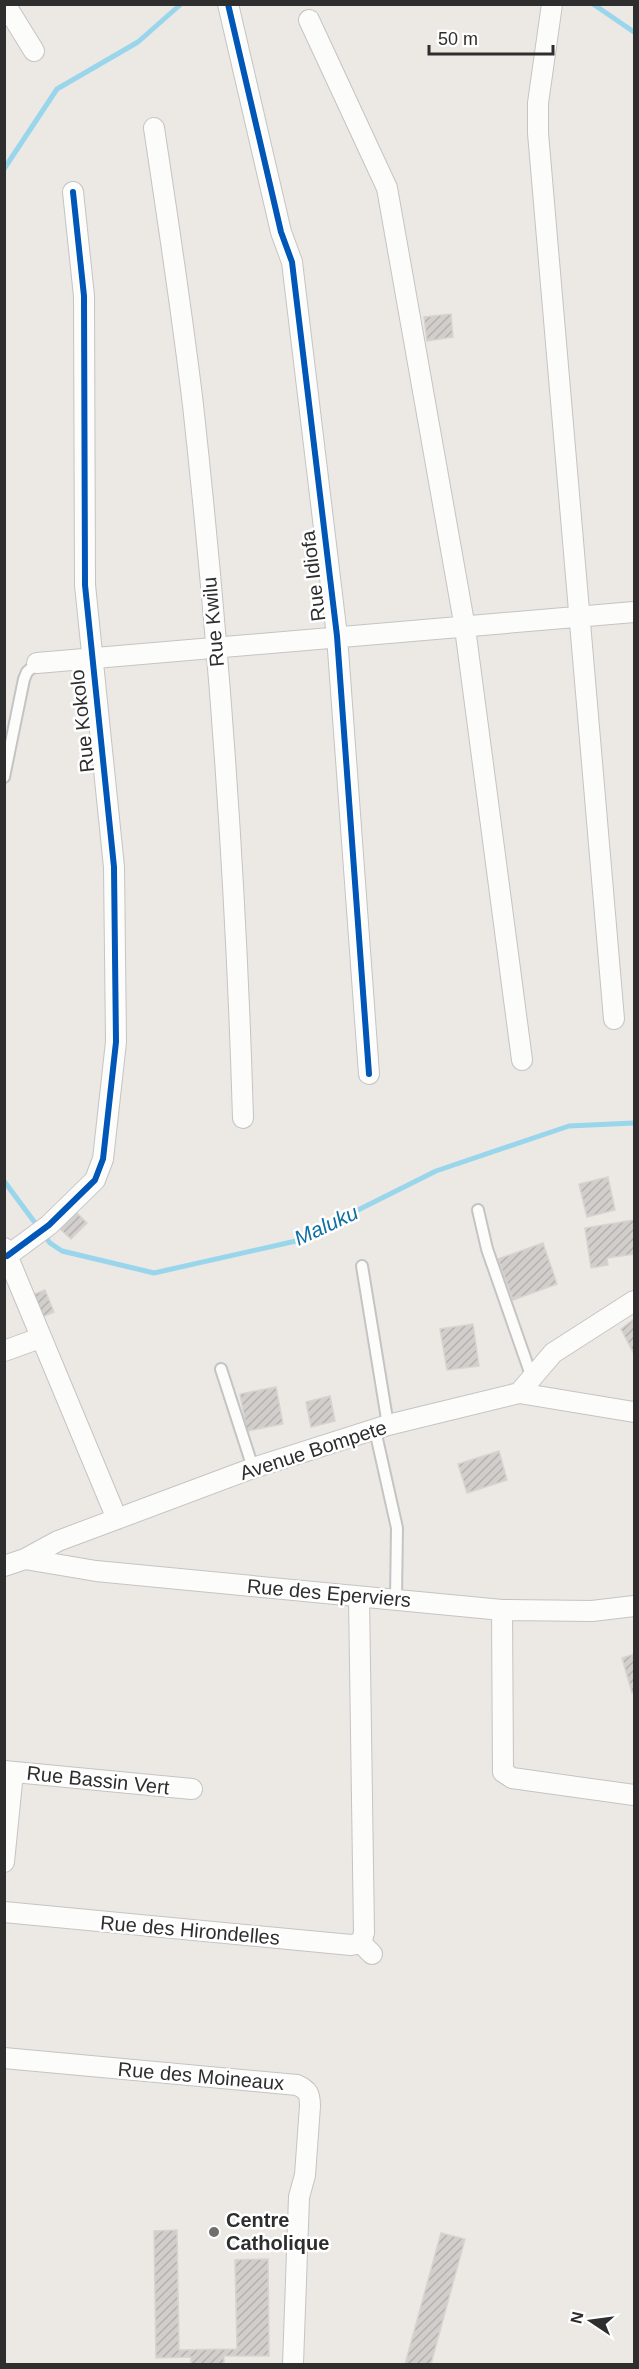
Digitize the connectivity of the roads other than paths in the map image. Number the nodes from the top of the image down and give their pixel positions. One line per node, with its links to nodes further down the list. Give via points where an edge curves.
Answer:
1 (5, 4): 5 (street)
2 (228, 4): 11 (street, Rue Idiofa, via 281,232 292,262)
3 (552, 4): 9 (street, via 538,103 538,133)
4 (309, 20): 10 (street, via 387,188)
5 (34, 51)
6 (154, 128): 12 (street, Rue Kwilu, via 192,403)
7 (72, 192): 13 (street, Rue Kokolo, via 84,296 86,585)
8 (634, 612): 9 (street)
9 (579, 616): 10 (street); 16 (street)
10 (465, 628): 11 (street); 17 (street)
11 (337, 636): 12 (street); 18 (street, Rue Idiofa)
12 (215, 646): 13 (street); 19 (street, Rue Kwilu, via 236,903)
13 (92, 657): 14 (street); 21 (street, Rue Kokolo, via 114,867 115,1056 100,1169 95,1180 43,1229)
14 (37, 663): 15 (lane, via 24,679)
15 (4, 777)
16 (614, 1019)
17 (522, 1060)
18 (369, 1074)
19 (243, 1118)
20 (478, 1210): 27 (lane)
21 (6, 1252): 24 (street)
22 (362, 1266): 29 (lane)
23 (634, 1301): 27 (street, via 553,1353)
24 (39, 1338): 25 (street); 31 (street)
25 (4, 1351)
26 (221, 1369): 30 (lane)
27 (525, 1386): 28 (street, Avenue Bompete); 29 (street, Avenue Bompete)
28 (634, 1412)
29 (381, 1427): 30 (street, Avenue Bompete); 35 (lane, via 397,1528)
30 (253, 1468): 31 (street, Avenue Bompete)
31 (117, 1519): 32 (street, Avenue Bompete, via 48,1545)
32 (25, 1559): 33 (street, Avenue Bompete); 34 (street, Rue des Eperviers, via 96,1571)
33 (4, 1566)
34 (359, 1597): 35 (street, Rue des Eperviers); 42 (street, Rue des Hirondelles, via 366,1948)
35 (396, 1598): 37 (street, Rue des Eperviers)
36 (634, 1606): 37 (street, Rue des Eperviers, via 592,1611)
37 (502, 1610): 40 (street, via 503,1772 512,1778)
38 (9, 1772): 39 (street, Rue Bassin Vert); 41 (street)
39 (192, 1789)
40 (634, 1795)
41 (4, 1862)
42 (4, 1912)
43 (4, 2058): 44 (street, Rue des Moineaux, via 297,2085 306,2089 310,2106 305,2175 299,2197)
44 (293, 2364)

